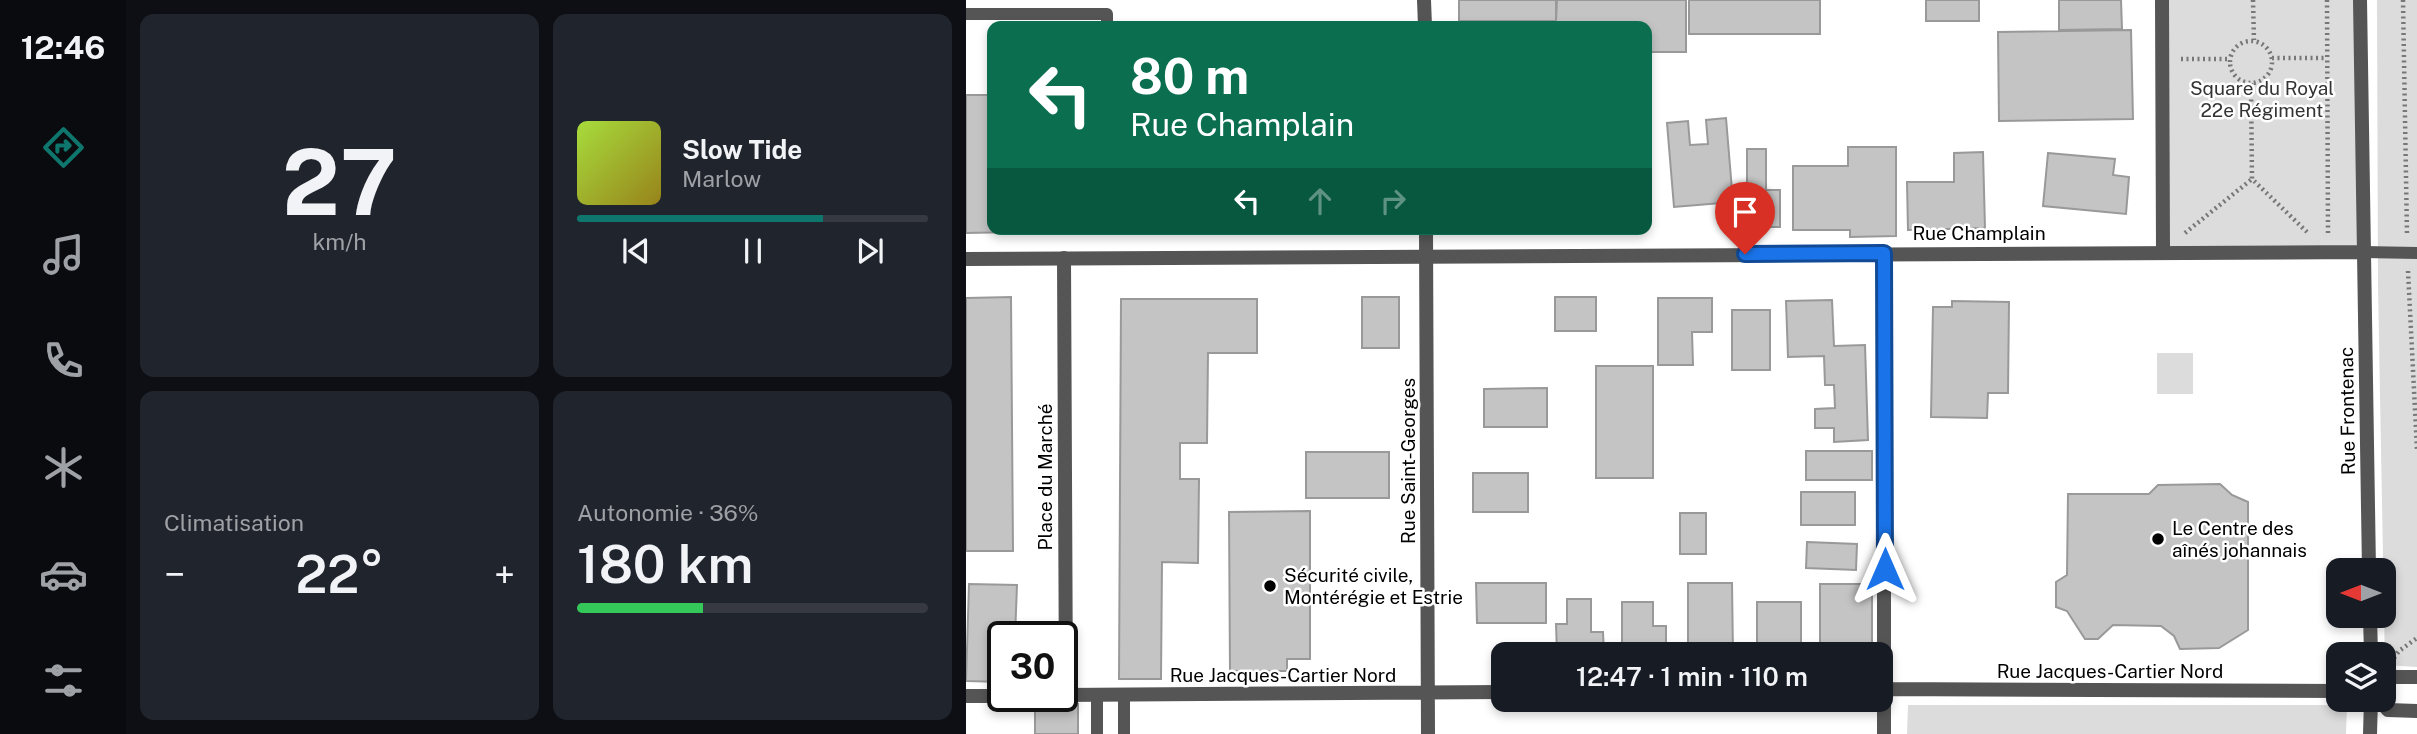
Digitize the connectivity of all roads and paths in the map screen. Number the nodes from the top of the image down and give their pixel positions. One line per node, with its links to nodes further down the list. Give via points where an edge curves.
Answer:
1 (1424, 0): 9 (street)
2 (2162, 0): 13 (street)
3 (2253, 0): 10 (path)
4 (2327, 0): 12 (path)
5 (2360, 0): 20 (street, Rue Frontenac)
6 (2403, 0): 22 (path)
7 (966, 14): 8 (lane, via 1107,14)
8 (1107, 21)
9 (1425, 21)
10 (2254, 40): 11 (path, via 2266,46); 14 (path, via 2240,43)
11 (2272, 58): 12 (path); 15 (path, via 2265,78)
12 (2328, 58): 19 (path)
13 (2163, 59): 14 (path); 18 (street)
14 (2230, 59): 15 (path, via 2238,79)
15 (2251, 83): 16 (path)
16 (2252, 179): 18 (path); 19 (path)
17 (1426, 235): 23 (street, Rue Saint-Georges)
18 (2163, 251): 19 (street, Rue Champlain); 21 (street, Rue Champlain)
19 (2328, 252): 20 (street, Rue Champlain)
20 (2363, 252): 22 (lane); 27 (street, Rue Frontenac)
21 (1884, 253): 23 (street, Rue Champlain); 29 (street)
22 (2412, 253): 26 (path)
23 (1426, 256): 24 (street, Rue Champlain); 35 (street, Rue Saint-Georges)
24 (1064, 258): 25 (street, Rue Champlain); 28 (street, Place du Marché)
25 (966, 259)
26 (2417, 449)
27 (2369, 558)
28 (1064, 621)
29 (1883, 642)
30 (2396, 677): 31 (street)
31 (2417, 677)
32 (1893, 689): 33 (street, Rue Jacques-Cartier Nord)
33 (2326, 691)
34 (1491, 692): 35 (street, Rue Jacques-Cartier Nord)
35 (1428, 693): 38 (street, Rue Jacques-Cartier Nord); 47 (street, Rue Saint-Georges)
36 (1078, 695): 37 (street, Rue Jacques-Cartier Nord)
37 (1097, 695): 38 (street, Rue Jacques-Cartier Nord); 45 (lane)
38 (1125, 695): 46 (lane)
39 (966, 696): 40 (street)
40 (987, 696)
41 (2396, 710): 42 (street)
42 (2417, 711)
43 (1884, 712): 48 (street)
44 (2371, 712): 49 (street)
45 (1097, 734)
46 (1125, 734)
47 (1428, 734)
48 (1884, 734)
49 (2370, 734)

